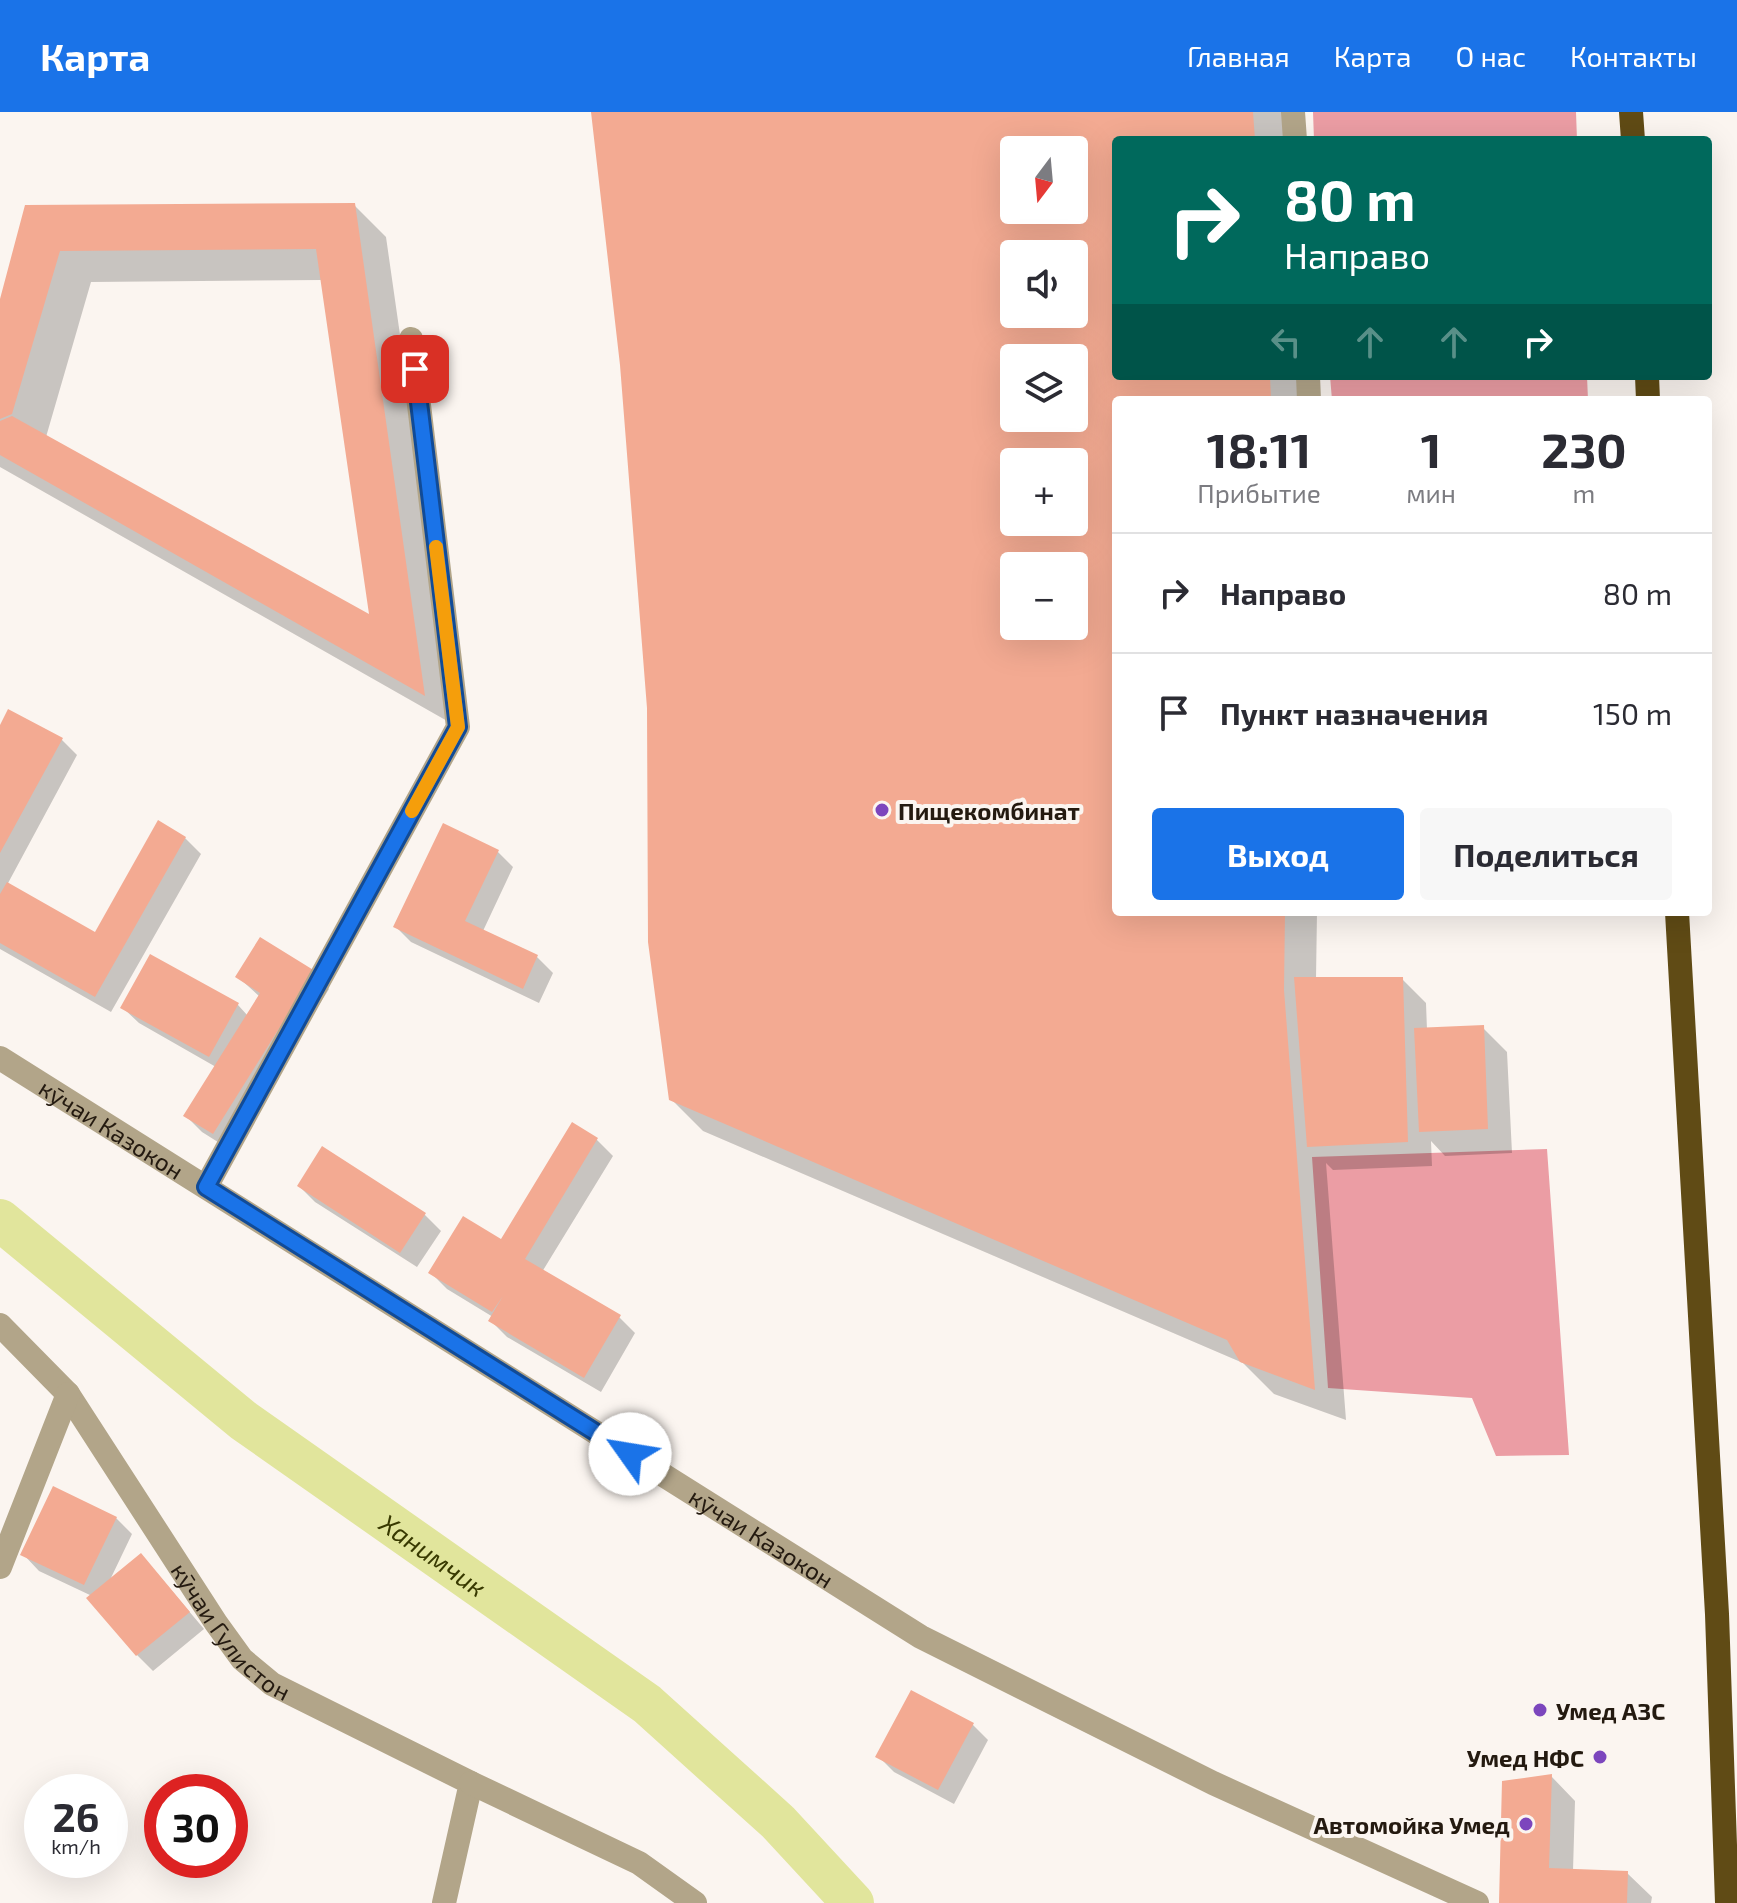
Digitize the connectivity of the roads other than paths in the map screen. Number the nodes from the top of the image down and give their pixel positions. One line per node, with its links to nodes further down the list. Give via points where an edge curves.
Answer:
1 (1293, 112): 3 (street)
2 (1631, 112): 4 (highway)
3 (1295, 136)
4 (1633, 136)
5 (411, 339): 8 (street, via 458,727)
6 (1677, 916): 16 (highway, via 1716,1598)
7 (0, 1058): 8 (street, кӯчаи Казокон)
8 (206, 1187): 15 (street, кӯчаи Казокон, via 921,1637 1213,1783)
9 (0, 1325): 10 (street, кӯчаи Гулистон)
10 (68, 1394): 11 (street); 12 (street, кӯчаи Гулистон, via 242,1659 272,1684)
11 (0, 1567)
12 (471, 1783): 13 (street); 14 (street, кӯчаи Гулистон, via 639,1863)
13 (444, 1903)
14 (695, 1903)
15 (1477, 1903)
16 (1727, 1903)

